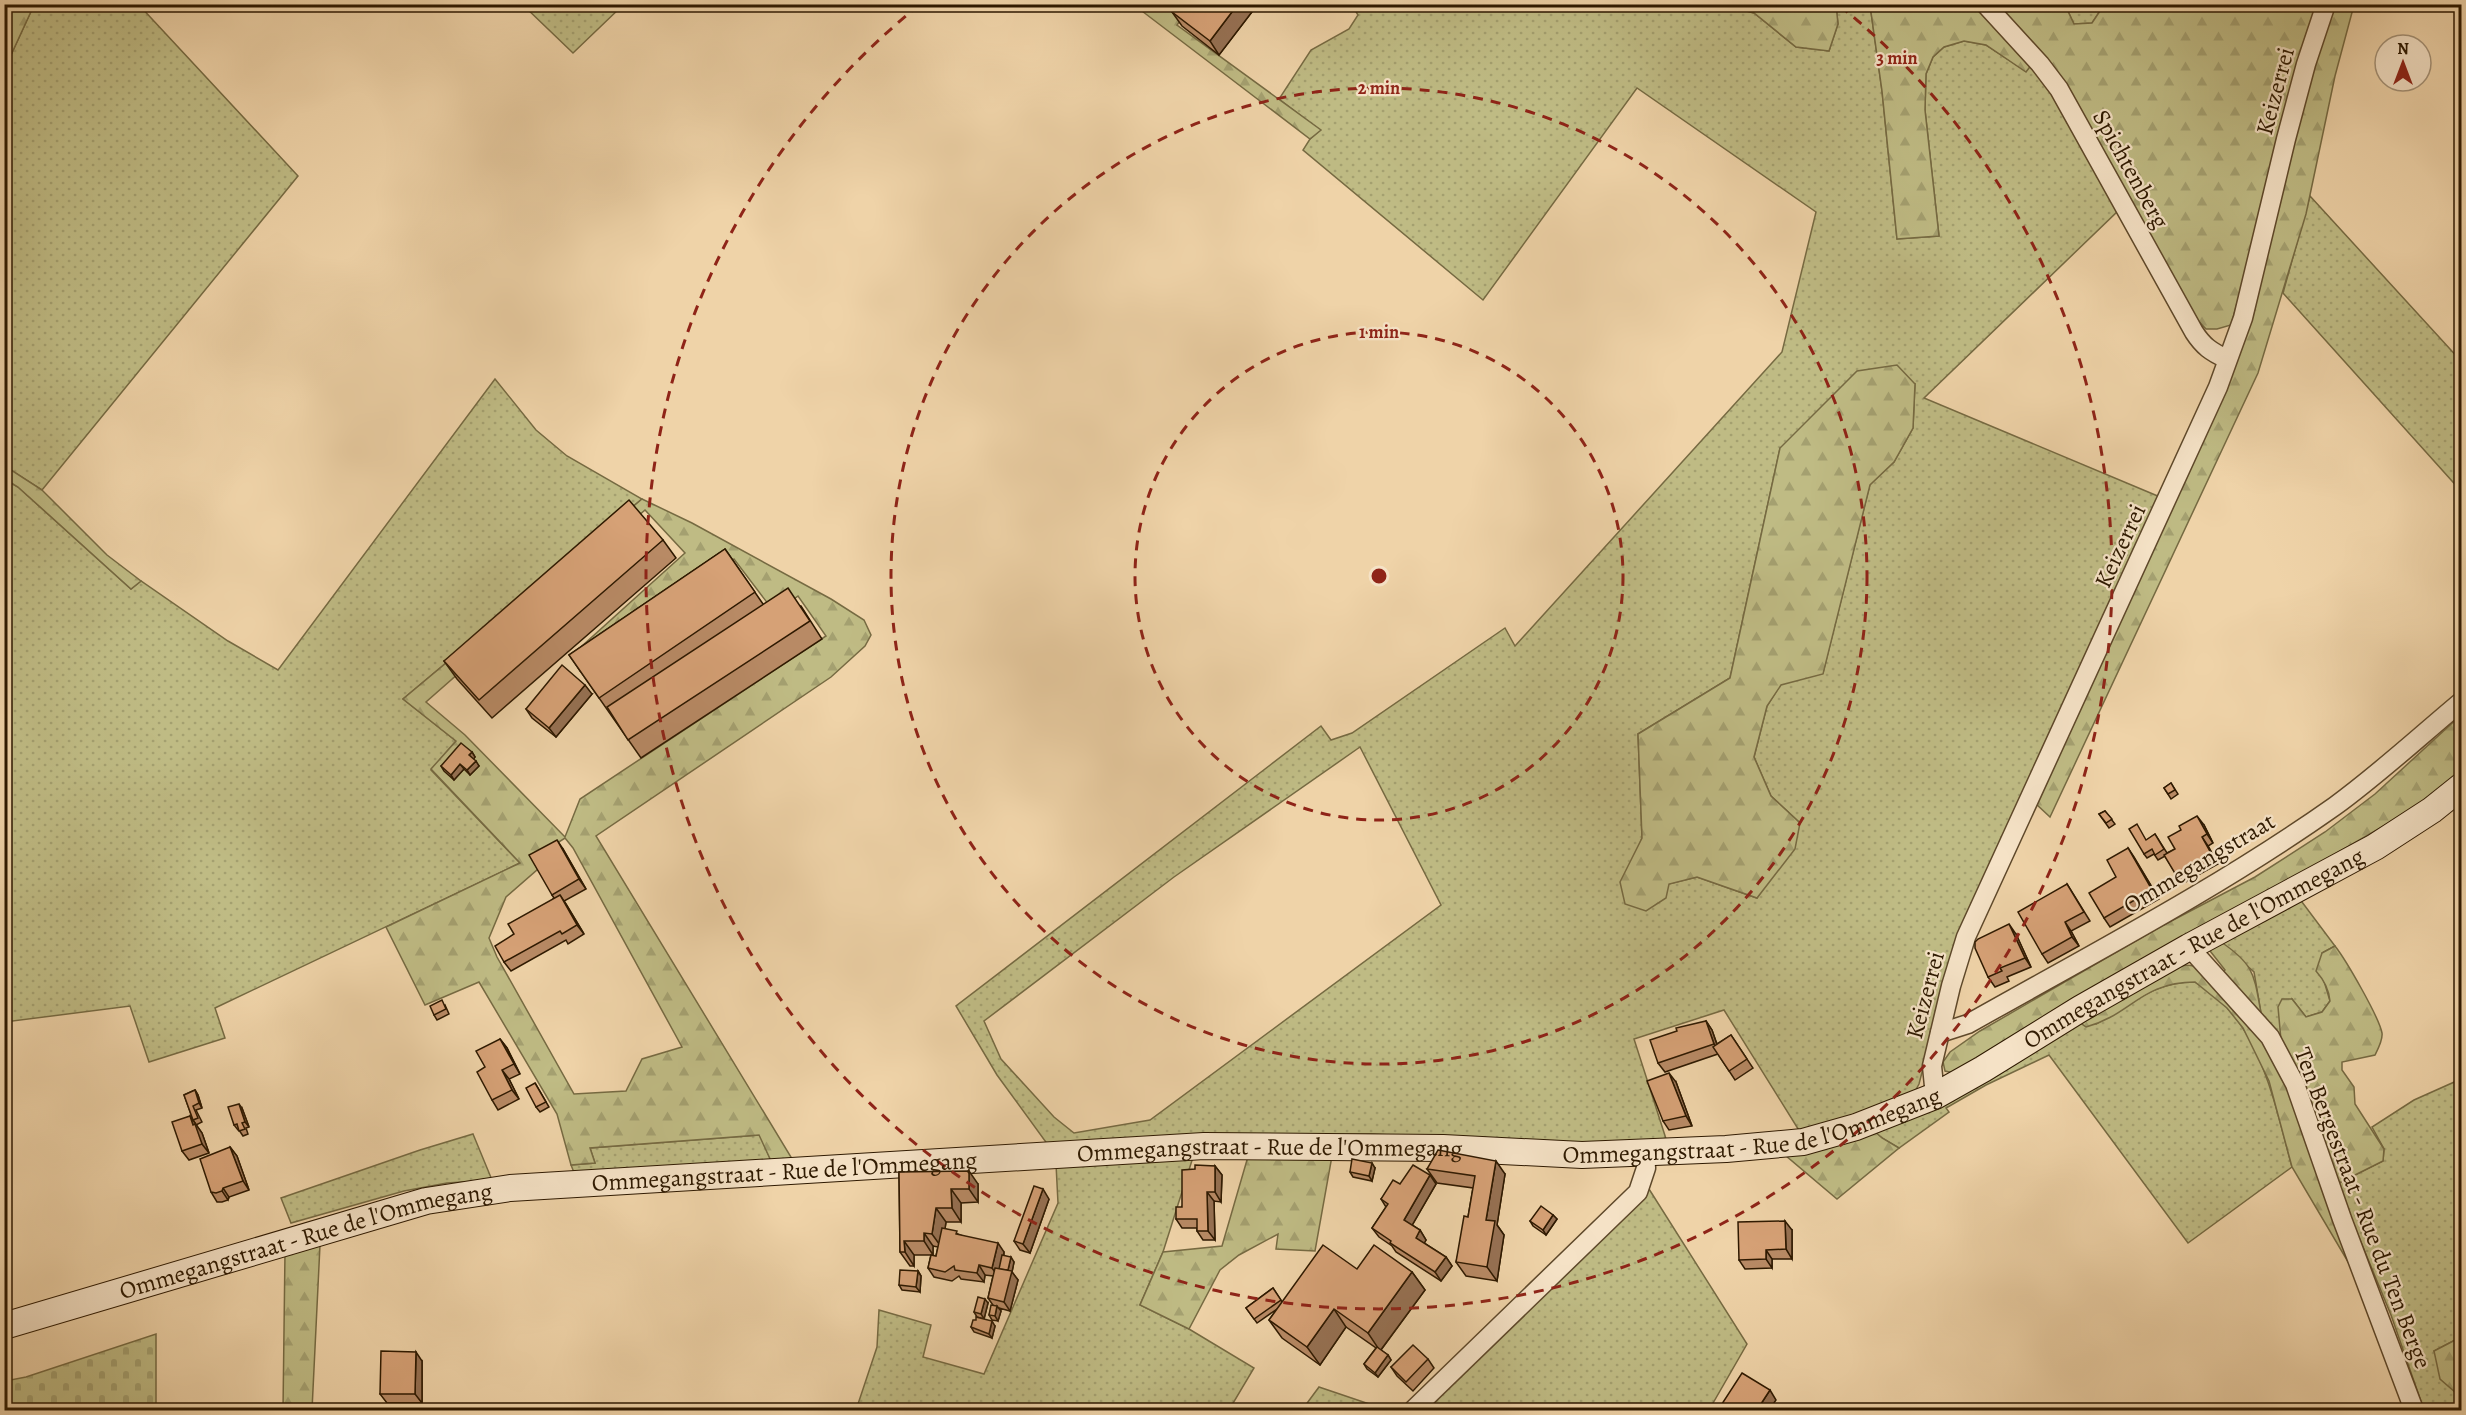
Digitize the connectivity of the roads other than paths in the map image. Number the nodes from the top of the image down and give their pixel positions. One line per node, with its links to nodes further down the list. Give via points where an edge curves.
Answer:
1 (1985, 4): 3 (street, Spichtenberg, via 2059,89 2202,345)
2 (2326, 4): 3 (street, Keizerrei, via 2288,130 2243,318)
3 (2227, 359): 7 (street, Keizerrei, via 2204,420 1966,937)
4 (2462, 701): 7 (street, Ommegangstraat, via 2338,804 2265,854 1968,1024)
5 (2462, 786): 6 (main road, Ommegangstraat - Rue de l'Ommegang, via 2375,847)
6 (2189, 946): 8 (main road, Ommegangstraat - Rue de l'Ommegang); 12 (street, Ten Bergestraat - Rue du Ten Berge, via 2270,1037 2295,1084)
7 (1940, 1033): 8 (street, Keizerrei, via 1932,1066)
8 (1935, 1096): 9 (main road, Ommegangstraat - Rue de l'Ommegang, via 1803,1142)
9 (1645, 1153): 10 (main road, Ommegangstraat - Rue de l'Ommegang, via 1564,1155 1443,1148 1204,1146 510,1188 426,1201); 11 (street, via 1642,1182 1632,1198)
10 (4, 1326)
11 (1413, 1410)
12 (2414, 1410)

